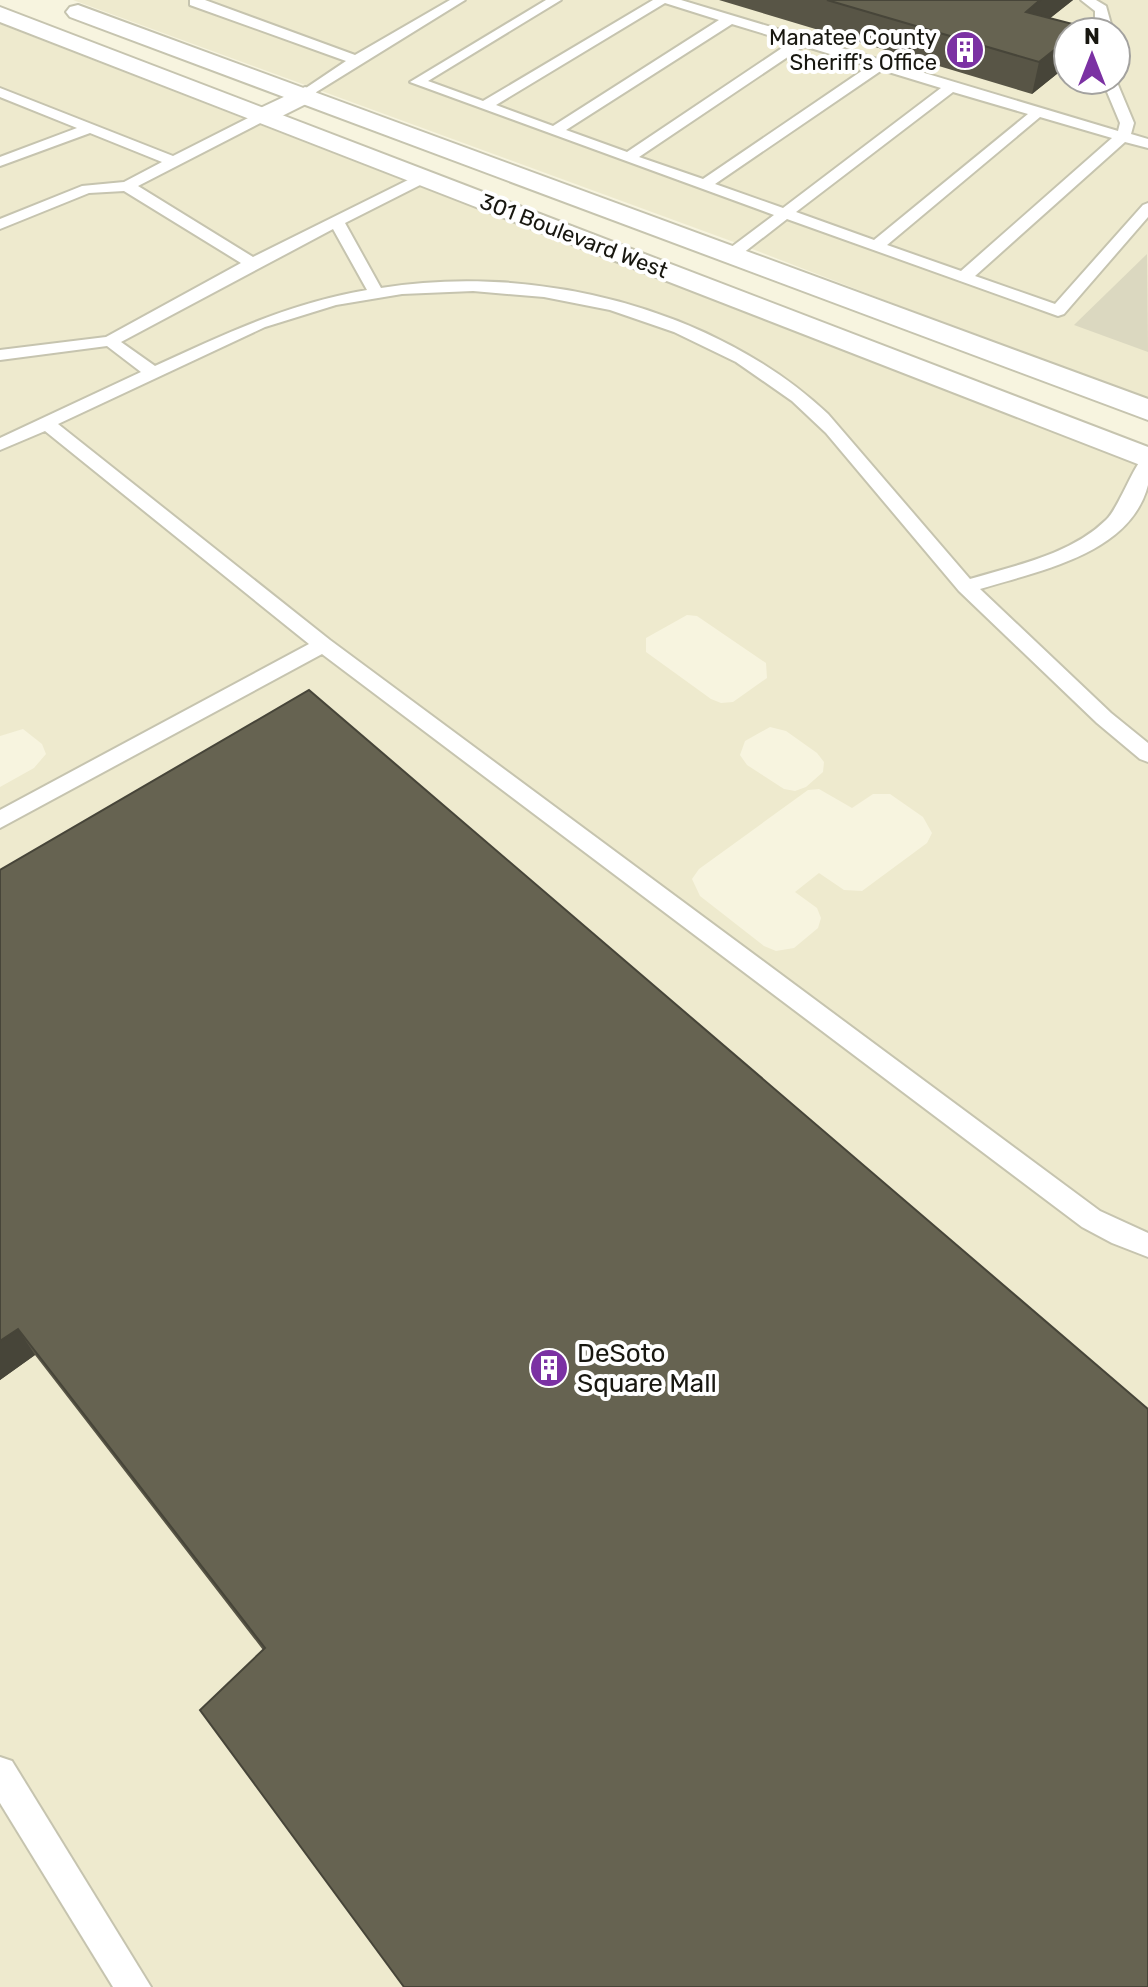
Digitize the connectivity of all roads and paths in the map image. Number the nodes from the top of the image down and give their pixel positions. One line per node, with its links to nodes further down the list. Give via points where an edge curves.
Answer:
1 (48, 0): 16 (main road, 301 Boulevard West)
2 (199, 0): 12 (lane, via 195,2)
3 (459, 0): 12 (lane)
4 (555, 0): 18 (lane, via 417,82)
5 (662, 0): 18 (lane)
6 (668, 0): 10 (lane)
7 (1087, 0): 9 (lane)
8 (1, 15): 20 (main road, 301 Boulevard West)
9 (1102, 16)
10 (730, 19): 11 (lane); 22 (lane)
11 (802, 41): 13 (lane); 24 (lane)
12 (356, 60): 16 (lane)
13 (880, 65): 14 (lane); 28 (lane)
14 (951, 87): 19 (lane); 31 (lane)
15 (0, 92): 21 (lane)
16 (305, 95): 20 (main road); 35 (main road, 301 Boulevard West)
17 (1116, 96): 23 (lane)
18 (485, 106): 22 (lane)
19 (1038, 112): 23 (lane); 34 (lane)
20 (265, 115): 26 (lane); 27 (main road, 301 Boulevard West)
21 (90, 128): 25 (lane); 26 (lane)
22 (555, 131): 24 (lane)
23 (1138, 144): 37 (lane)
24 (629, 157): 28 (lane)
25 (0, 162)
26 (174, 162): 29 (lane)
27 (423, 178): 32 (lane); 45 (main road, 301 Boulevard West)
28 (705, 184): 31 (lane)
29 (127, 186): 33 (lane, via 87,189); 36 (lane)
30 (1148, 208): 37 (lane, via 1058,311)
31 (786, 213): 34 (lane); 35 (lane)
32 (338, 223): 36 (lane); 38 (lane)
33 (0, 224)
34 (876, 246): 37 (lane)
35 (732, 254): 42 (main road, 301 Boulevard West)
36 (252, 263): 39 (lane)
37 (964, 277)
38 (376, 293): 41 (lane, via 270,320); 46 (lane, via 464,286 547,292 601,302 700,337 797,395 825,421)
39 (110, 341): 40 (lane); 41 (lane)
40 (0, 355)
41 (153, 373): 43 (lane)
42 (1148, 410)
43 (47, 424): 44 (lane); 47 (lane)
44 (0, 445)
45 (1148, 458): 46 (lane, via 1136,493 1101,534 1082,546)
46 (966, 587): 48 (lane)
47 (323, 645): 49 (lane); 50 (lane, via 1091,1219)
48 (1148, 754)
49 (0, 820)
50 (1148, 1245)
51 (0, 1773): 52 (lane)
52 (133, 1987)

